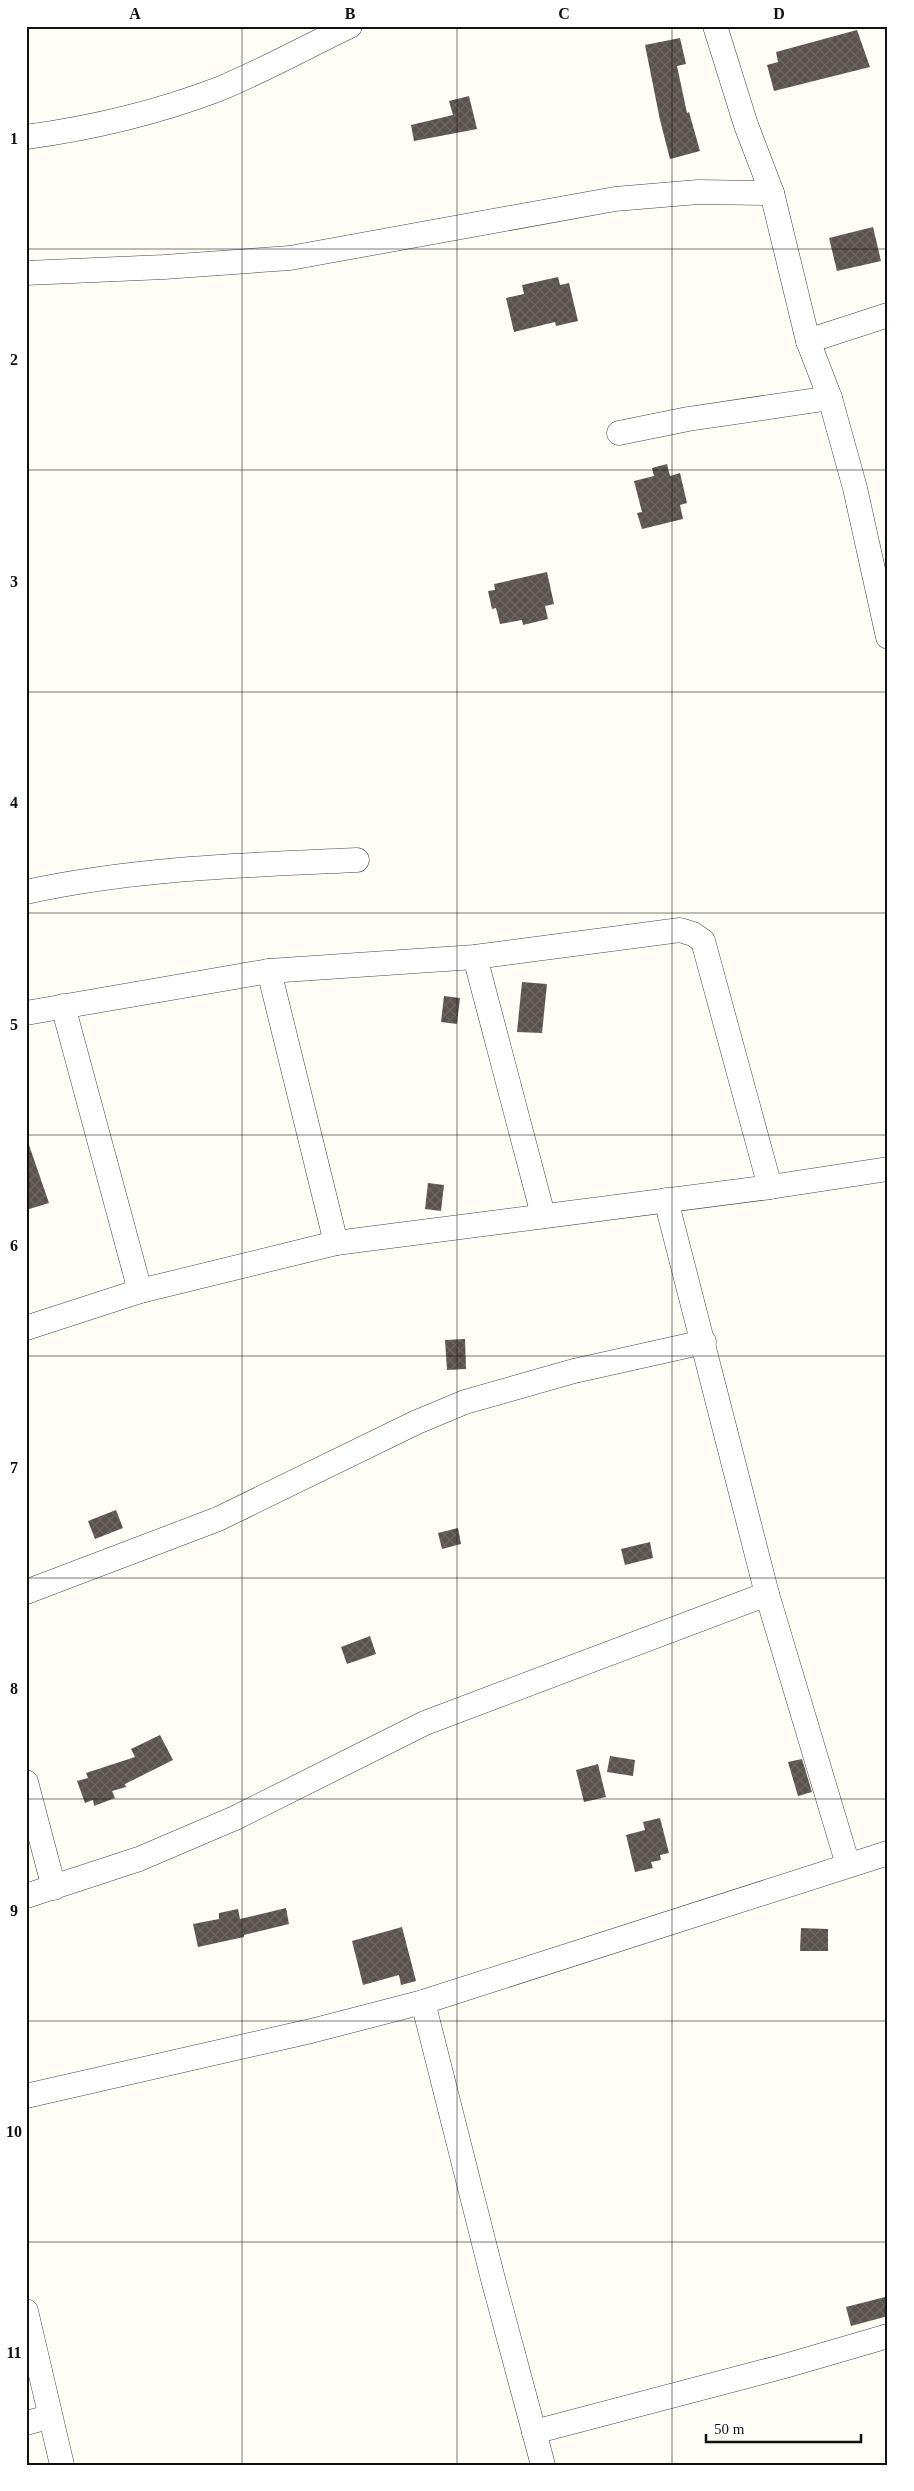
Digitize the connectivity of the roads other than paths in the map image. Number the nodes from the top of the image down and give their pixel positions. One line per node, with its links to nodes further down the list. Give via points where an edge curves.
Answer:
1 (350, 26): 3 (street, via 219,88 142,115 82,129)
2 (715, 26): 4 (street, via 746,125)
3 (26, 136)
4 (772, 193): 5 (street, via 698,192 615,199 290,258); 7 (street)
5 (26, 273)
6 (888, 315): 7 (street)
7 (808, 341): 8 (street)
8 (830, 398): 9 (street, via 688,419); 10 (street, via 855,488)
9 (619, 433)
10 (887, 628)
11 (358, 860): 12 (street, via 157,872 64,883)
12 (26, 892)
13 (475, 957): 14 (street); 18 (street, via 680,930 703,941); 20 (street)
14 (269, 971): 15 (street); 21 (street)
15 (63, 1006): 16 (street); 22 (street)
16 (26, 1013)
17 (888, 1169): 18 (street)
18 (770, 1187): 19 (street)
19 (666, 1200): 20 (street); 24 (street)
20 (543, 1215): 21 (street)
21 (336, 1243): 22 (street)
22 (140, 1291): 23 (street)
23 (26, 1328)
24 (704, 1342): 25 (street, via 574,1371 465,1402 218,1519); 26 (street)
25 (26, 1592)
26 (767, 1594): 29 (street); 30 (street, via 424,1723 235,1818 139,1859)
27 (26, 1782): 30 (street)
28 (888, 1854): 29 (street)
29 (848, 1866): 32 (street)
30 (54, 1888): 31 (street)
31 (26, 1896)
32 (424, 2002): 33 (street); 38 (street, via 492,2279)
33 (26, 2096)
34 (26, 2311): 36 (street)
35 (888, 2336): 38 (street)
36 (50, 2417): 37 (street); 39 (street)
37 (26, 2423)
38 (534, 2432): 40 (street)
39 (62, 2465)
40 (543, 2465)

